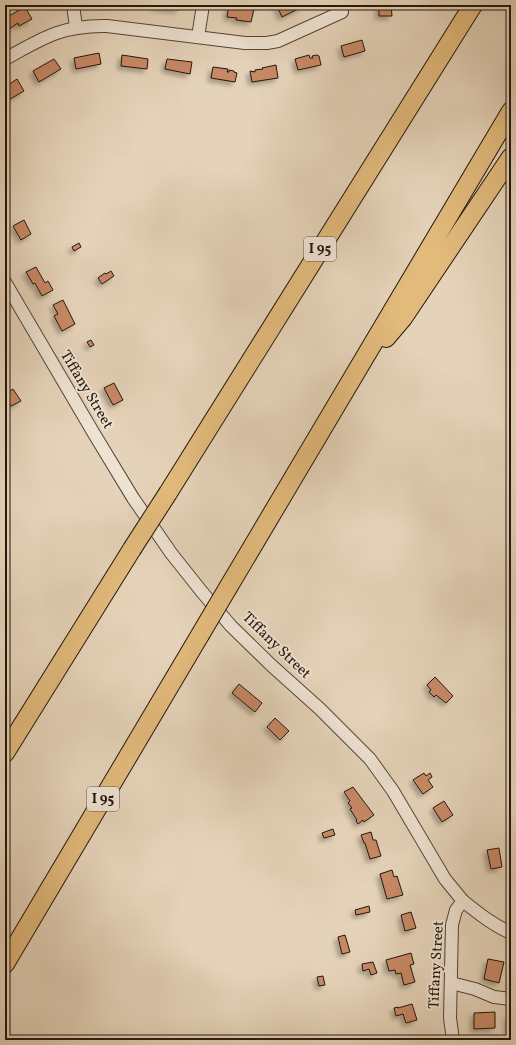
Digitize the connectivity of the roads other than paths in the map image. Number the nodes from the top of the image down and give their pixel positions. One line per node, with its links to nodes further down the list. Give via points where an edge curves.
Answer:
1 (73, 5): 5 (street)
2 (203, 5): 6 (street)
3 (473, 5): 12 (highway, I 95, bridge)
4 (342, 12): 6 (street, via 278,41 267,43)
5 (76, 27): 6 (street, via 107,26); 7 (street, via 47,36)
6 (198, 38)
7 (5, 60)
8 (511, 111): 11 (highway, I 95)
9 (511, 157): 11 (highway, via 403,318)
10 (5, 282): 13 (street, Tiffany Street, via 133,498 171,553 231,626 370,759 393,791 445,879)
11 (352, 379): 15 (highway, I 95, bridge)
12 (5, 753)
13 (463, 901): 14 (street); 16 (street, Tiffany Street, via 456,910 452,925)
14 (511, 933)
15 (5, 964)
16 (451, 983): 17 (street, via 475,988 494,997); 18 (street, Tiffany Street, via 450,1018)
17 (511, 999)
18 (453, 1040)

